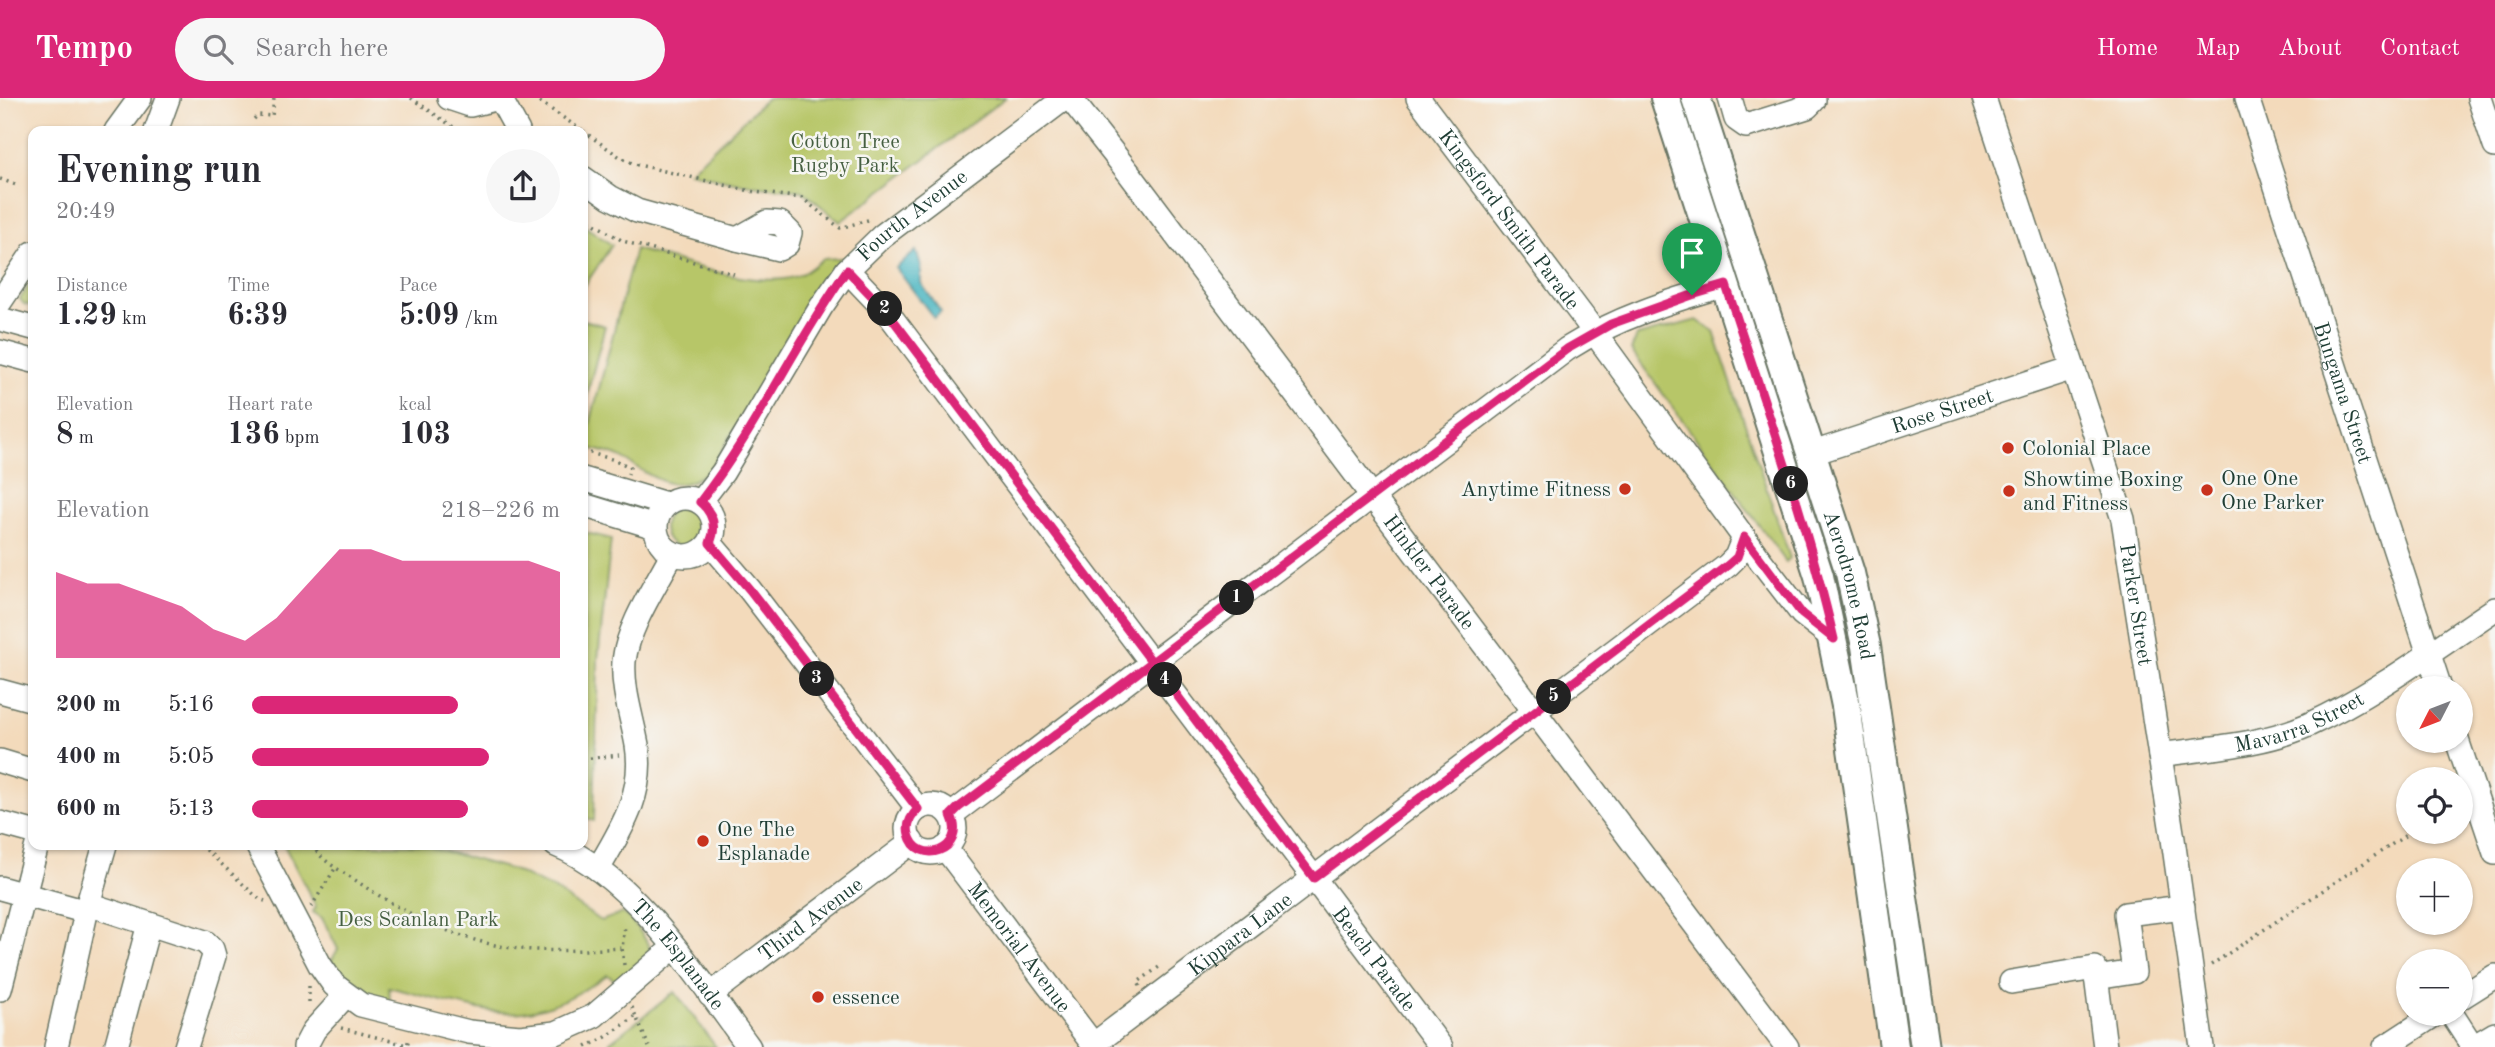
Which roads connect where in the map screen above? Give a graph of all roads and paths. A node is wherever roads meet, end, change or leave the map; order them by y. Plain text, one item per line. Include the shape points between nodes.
1 (142, 98) edge
2 (168, 98) edge
3 (274, 98) edge
4 (449, 98) edge
5 (500, 98) edge
6 (534, 98) edge
7 (1065, 98) edge
8 (1070, 98) edge
9 (1418, 98) edge
10 (1696, 98) edge
11 (1730, 98) edge
12 (1984, 98) edge
13 (2247, 98) edge
14 (2479, 98) edge
15 (1814, 100) dead end
16 (1671, 103) edge
17 (254, 118) dead end
18 (120, 126) edge
19 (134, 126) edge
20 (158, 126) edge
21 (515, 126) edge
22 (576, 126) edge
23 (588, 134) edge
24 (2495, 146) edge
25 (0, 179) edge
26 (588, 182) edge
27 (19, 186) dead end
28 (588, 220) edge
29 (882, 236) junction
30 (737, 239) dead end
31 (28, 260) edge
32 (847, 270) junction
33 (734, 274) dead end
34 (1726, 285) junction
35 (0, 302) edge
36 (0, 319) edge
37 (28, 327) edge
38 (1594, 332) junction
39 (0, 352) edge
40 (28, 359) edge
41 (2073, 368) junction
42 (588, 452) edge
43 (1813, 453) junction
44 (628, 476) dead end
45 (588, 481) edge
46 (1372, 495) junction
47 (700, 502) junction
48 (666, 504) junction
49 (588, 507) edge
50 (656, 527) junction
51 (1744, 537) junction
52 (710, 543) junction
53 (673, 554) junction
54 (2495, 609) edge
55 (1834, 639) junction
56 (2428, 653) junction
57 (1152, 662) junction
58 (2436, 676) edge
59 (0, 691) edge
60 (28, 699) edge
61 (1535, 711) junction
62 (2461, 753) edge
63 (623, 755) dead end
64 (2160, 755) junction
65 (588, 758) edge
66 (0, 761) edge
67 (28, 769) edge
68 (918, 809) junction
69 (951, 815) junction
70 (0, 823) edge
71 (28, 831) edge
72 (912, 842) junction
73 (2396, 842) edge
74 (945, 848) junction
75 (36, 850) edge
76 (104, 850) edge
77 (206, 850) edge
78 (260, 850) edge
79 (315, 850) edge
80 (565, 850) edge
81 (2495, 853) edge
82 (336, 867) junction
83 (598, 869) junction
84 (1314, 878) junction
85 (0, 888) edge
86 (24, 895) junction
87 (268, 901) dead end
88 (2183, 907) junction
89 (88, 908) junction
90 (298, 922) junction
91 (149, 924) junction
92 (625, 926) dead end
93 (673, 947) junction
94 (2209, 966) dead end
95 (2495, 976) edge
96 (2096, 978) junction
97 (2011, 982) dead end
98 (0, 989) edge
99 (2473, 990) edge
100 (346, 995) junction
101 (710, 995) junction
102 (635, 1017) dead end
103 (332, 1026) dead end
104 (2417, 1026) edge
105 (2459, 1026) edge
106 (2495, 1034) edge
107 (419, 1042) dead end
108 (393, 1044) edge
109 (1094, 1046) edge
110 (56, 1047) edge
111 (116, 1047) edge
112 (187, 1047) edge
113 (305, 1047) edge
114 (586, 1047) edge
115 (749, 1047) edge
116 (1441, 1047) edge
117 (1787, 1047) edge
118 (1894, 1047) edge
119 (1924, 1047) edge
120 (2105, 1047) edge
121 (2202, 1047) edge
122 (2385, 1047) edge

1 - 18 street
1 - 19 street
2 - 20 street
3 - 17 path via 272,117
4 - 5 street via 470,106
5 - 21 street
6 - 22 path
7 - 29 street, Fourth Avenue
8 - 46 street, Hinkler Parade
9 - 38 street, Kingsford Smith Parade
10 - 43 main road, Aerodrome Road
11 - 15 street via 1736,119 1746,126 1807,107
12 - 41 street, Parker Street
13 - 56 street, Bungama Street
14 - 24 street
16 - 34 main road, Aerodrome Road
23 - 29 path via 634,164 802,198 840,228 867,219
25 - 27 path
26 - 30 street via 638,211
28 - 33 path via 622,242
29 - 32 street, Fourth Avenue
31 - 35 street
32 - 47 street, Fourth Avenue
32 - 57 street, Beach Parade via 888,313
34 - 38 street
34 - 55 main road, Aerodrome Road via 1805,528
36 - 37 street
38 - 46 street
38 - 51 street, Kingsford Smith Parade
39 - 40 street
41 - 43 street, Rose Street
41 - 64 street, Parker Street via 2127,537
42 - 44 path via 631,467
43 - 119 main road, Aerodrome Road via 1850,573 1866,646
45 - 48 street
46 - 57 street
46 - 61 street, Hinkler Parade
47 - 48 street via 683,498
47 - 52 street via 714,525
48 - 50 street
49 - 50 street
50 - 53 street via 660,543
51 - 55 street, Kingsford Smith Parade via 1802,614
51 - 61 street, Kippara Lane via 1737,557 1728,565
52 - 53 street via 697,554
52 - 68 street
53 - 83 street via 629,638 624,688 637,748 638,784 631,811
54 - 56 street, Mavarra Street
55 - 118 main road, Aerodrome Road
56 - 58 street, Bungama Street
56 - 64 street, Mavarra Street via 2306,726 2258,740
57 - 69 street
57 - 84 street, Beach Parade
59 - 60 street
61 - 84 street, Kippara Lane
61 - 117 street, Hinkler Parade
62 - 81 street
63 - 65 path
64 - 88 street, Parker Street
66 - 67 street
68 - 69 street via 932,805
68 - 72 street via 908,828
69 - 74 street via 955,829
70 - 71 street
72 - 74 street via 923,851
72 - 101 street, Third Avenue
73 - 94 path
74 - 109 street, Memorial Avenue
75 - 86 street
76 - 89 street
77 - 87 path via 259,899
78 - 90 street
79 - 82 path
80 - 83 street, The Esplanade
82 - 90 path
82 - 92 path via 406,913 462,935 518,949 622,948
83 - 93 street, The Esplanade via 645,910
84 - 109 street, Kippara Lane
84 - 116 street, Beach Parade
85 - 86 street
86 - 89 street
86 - 98 street
88 - 96 street via 2126,915 2134,972
88 - 121 street, Parker Street
89 - 91 street
89 - 110 street
90 - 100 street via 320,965
91 - 111 street
91 - 112 street via 205,942 214,952
93 - 100 street via 594,1016 555,1033 520,1037 469,1032 361,1005
93 - 101 street, The Esplanade
95 - 99 street
96 - 97 street via 2095,968
96 - 120 street
100 - 113 street
101 - 115 street, The Esplanade
102 - 114 path
103 - 108 path
104 - 122 street
105 - 106 street via 2473,1047
107 - 108 path via 409,1039 407,1045

